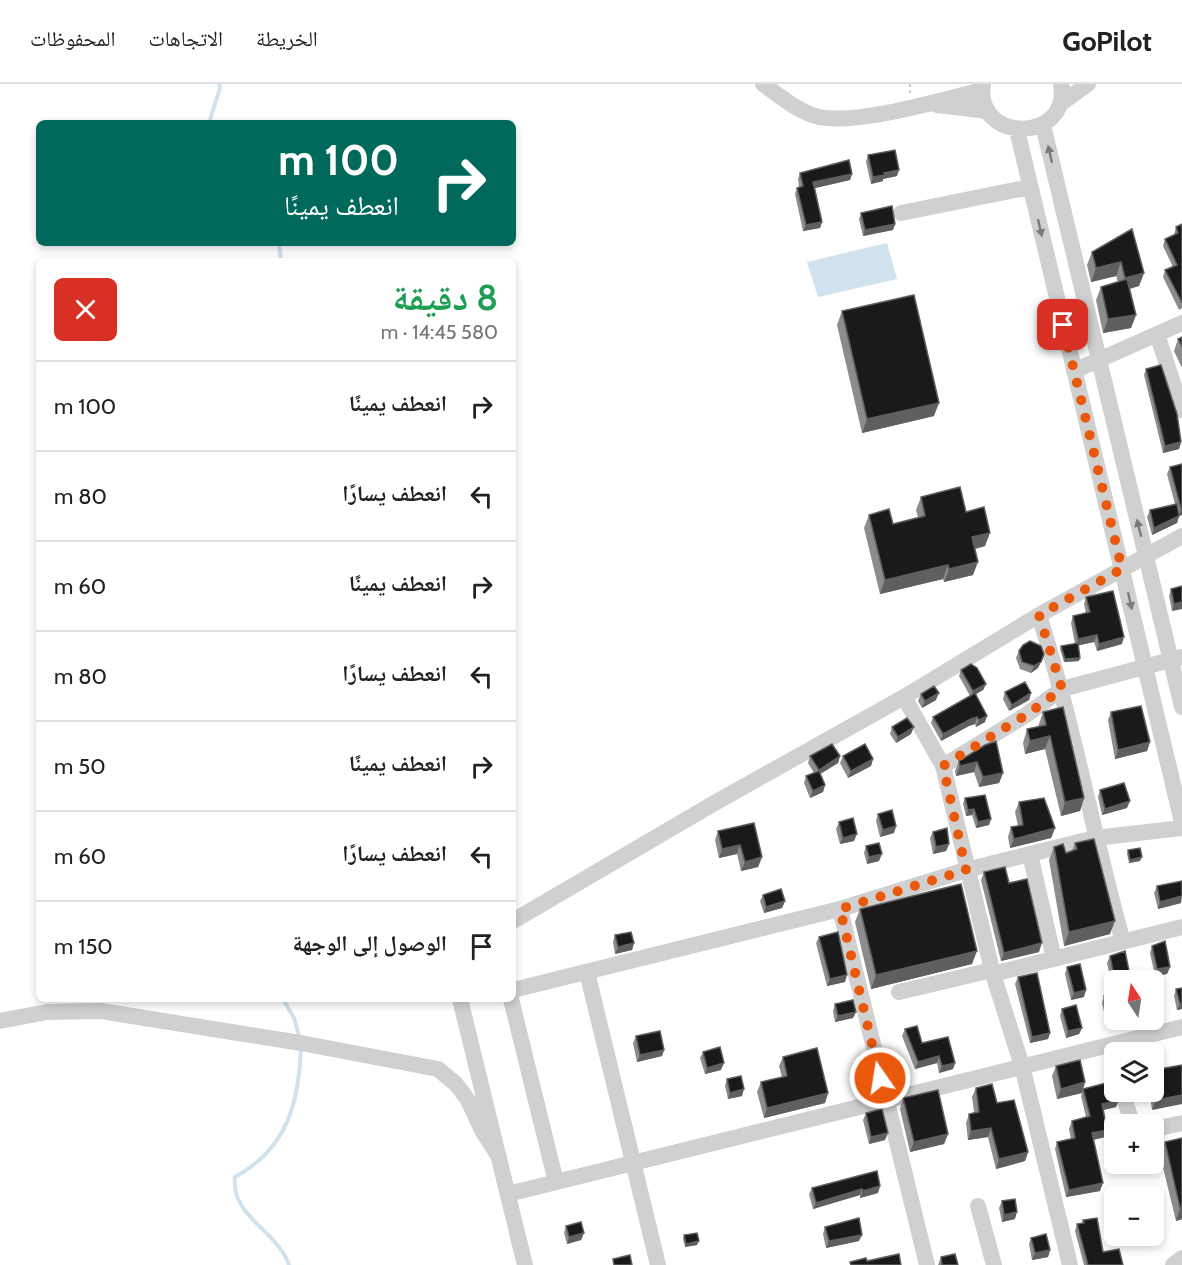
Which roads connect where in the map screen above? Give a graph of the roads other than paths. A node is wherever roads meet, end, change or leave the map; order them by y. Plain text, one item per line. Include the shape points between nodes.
1 (763, 84) edge
2 (1061, 84) edge
3 (1088, 84) edge
4 (983, 87) edge
5 (927, 104) junction
6 (1060, 104) junction
7 (988, 111) junction
8 (1043, 124) junction
9 (1017, 130) junction
10 (1030, 187) junction
11 (901, 213) dead end
12 (1182, 323) edge
13 (1157, 334) junction
14 (1098, 362) junction
15 (1074, 372) junction
16 (1182, 410) edge
17 (1182, 536) edge
18 (1146, 557) junction
19 (1122, 569) junction
20 (1039, 615) junction
21 (1176, 659) edge
22 (1145, 666) junction
23 (1062, 689) junction
24 (904, 697) junction
25 (1182, 707) edge
26 (943, 766) junction
27 (1182, 822) edge
28 (1182, 828) edge
29 (1095, 838) junction
30 (1030, 854) junction
31 (966, 870) junction
32 (840, 909) junction
33 (516, 919) edge
34 (1182, 927) edge
35 (1123, 942) junction
36 (1054, 959) junction
37 (586, 972) junction
38 (992, 972) junction
39 (516, 989) edge
40 (899, 992) dead end
41 (466, 1002) edge
42 (512, 1002) edge
43 (0, 1021) edge
44 (1182, 1027) edge
45 (1122, 1042) edge
46 (1104, 1046) edge
47 (1022, 1066) junction
48 (885, 1099) junction
49 (1182, 1123) edge
50 (1164, 1127) edge
51 (499, 1157) junction
52 (633, 1162) junction
53 (556, 1182) junction
54 (508, 1194) junction
55 (978, 1206) dead end
56 (1182, 1258) edge
57 (1067, 1264) edge
58 (525, 1265) edge
59 (658, 1265) edge
60 (927, 1265) edge
61 (994, 1265) edge
62 (1173, 1265) edge

1 - 5 street via 818,117 867,115
2 - 6 street
3 - 6 street
4 - 5 street
4 - 7 street
5 - 7 street
6 - 8 street
7 - 9 street via 1005,127
8 - 9 street
14 -> 8 street
9 - 10 street
10 - 11 street
10 -> 15 street
12 - 13 street
13 - 14 street
13 - 16 street
14 - 15 street
18 -> 14 street
15 - 19 street
17 - 18 street
18 - 19 street
18 - 21 street
19 - 20 street
19 -> 22 street
20 - 23 street
20 - 24 street
21 - 22 street
21 - 25 street
22 - 23 street
22 - 27 street
23 - 26 street
23 - 29 street
24 - 26 street
24 - 33 street
26 - 31 street
28 - 29 street
29 - 30 street
29 - 35 street
30 - 31 street
30 - 36 street
31 - 32 street
31 - 38 street
32 - 37 street
32 - 48 street
34 - 35 street
35 - 36 street
36 - 38 street
37 - 39 street
37 - 52 street
38 - 40 street
38 - 47 street
41 - 51 street
42 - 53 street
43 - 51 street via 47,1012 101,1011 438,1069 468,1100
44 - 45 street
46 - 47 street
47 - 48 street
47 - 57 street
48 - 52 street
48 - 60 street
49 - 50 street
51 - 54 street
52 - 53 street
52 - 59 street
53 - 54 street
54 - 58 street
55 - 61 street
56 - 62 street

